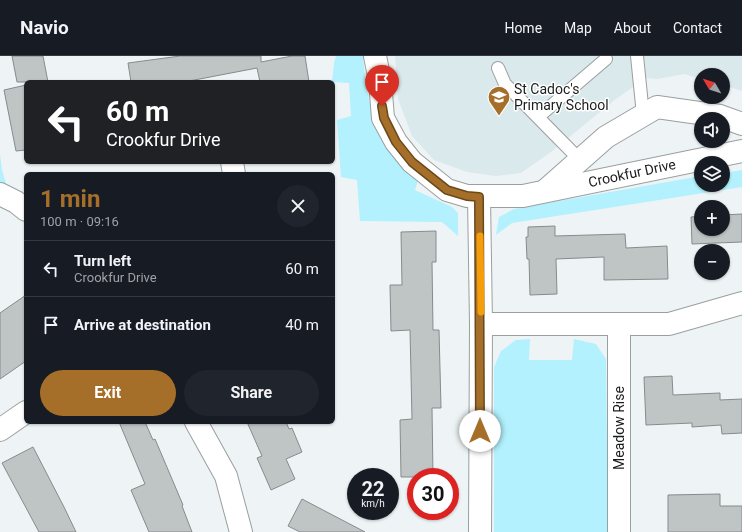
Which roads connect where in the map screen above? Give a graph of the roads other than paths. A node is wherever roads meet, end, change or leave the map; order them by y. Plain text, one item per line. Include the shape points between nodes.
1 (375, 56) edge
2 (637, 56) edge
3 (606, 59) dead end
4 (498, 68) dead end
5 (643, 115) junction
6 (538, 118) junction
7 (742, 124) edge
8 (742, 151) edge
9 (580, 160) junction
10 (545, 191) junction
11 (0, 194) edge
12 (479, 197) junction
13 (24, 208) edge
14 (742, 303) edge
15 (481, 324) junction
16 (619, 324) junction
17 (24, 413) edge
18 (197, 424) edge
19 (0, 430) edge
20 (241, 532) edge
21 (480, 532) edge
22 (619, 532) edge

1 - 12 street, Crookfur Drive via 384,118 396,142 412,162 447,190
2 - 5 lane
3 - 6 lane
4 - 6 lane via 505,84
5 - 7 street, Crookfur Drive via 657,107 720,116
5 - 9 street, Crookfur Drive via 606,137
6 - 9 lane
8 - 10 street, Crookfur Drive
9 - 10 street, Crookfur Drive
10 - 12 street, Crookfur Drive via 523,196
11 - 13 street
12 - 15 street
14 - 16 street via 669,324
15 - 16 street
15 - 21 street
16 - 22 street, Meadow Rise
17 - 19 street
18 - 20 street via 226,476

